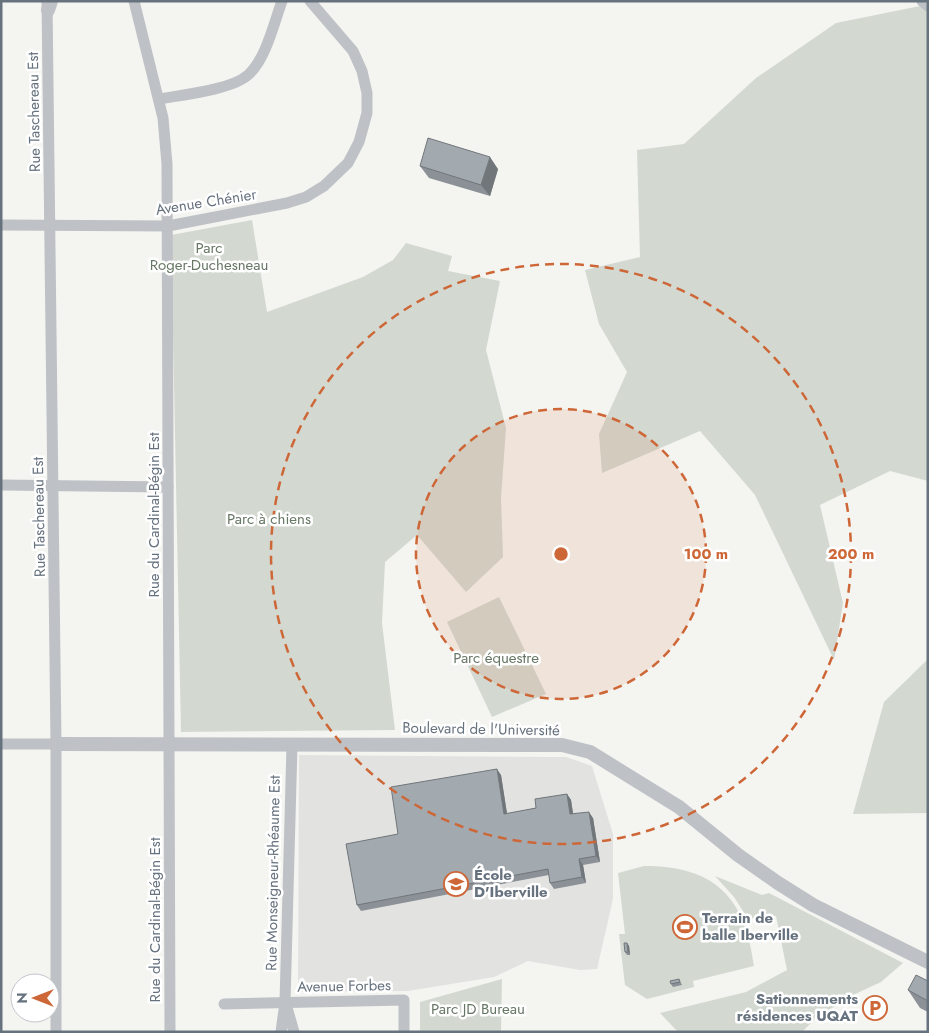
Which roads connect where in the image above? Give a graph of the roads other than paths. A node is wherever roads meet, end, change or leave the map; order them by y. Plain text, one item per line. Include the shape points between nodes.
1 (134, 1) edge
2 (282, 1) edge
3 (310, 1) edge
4 (49, 4) edge
5 (159, 100) junction
6 (1, 225) edge
7 (50, 225) junction
8 (168, 226) junction
9 (1, 485) edge
10 (53, 486) junction
11 (168, 487) junction
12 (1, 744) edge
13 (56, 744) junction
14 (169, 744) junction
15 (292, 745) junction
16 (928, 962) edge
17 (285, 1002) junction
18 (224, 1004) dead end
19 (56, 1032) edge
20 (170, 1032) edge
21 (281, 1032) edge
22 (294, 1032) edge
23 (404, 1032) edge

1 - 5 street, Rue du Cardinal-Bégin Est
2 - 5 street via 262,54 248,75 230,84
3 - 8 street, Avenue Chénier via 348,44 362,71 367,113 359,142 348,162 336,176 306,197
4 - 7 street, Rue Taschereau Est
5 - 8 street, Rue du Cardinal-Bégin Est via 166,136
6 - 7 street, Avenue Chénier
7 - 8 street, Avenue Chénier
7 - 10 street, Rue Taschereau Est
8 - 11 street, Rue du Cardinal-Bégin Est
9 - 10 street
10 - 11 street
10 - 13 street, Rue Taschereau Est
11 - 14 street, Rue du Cardinal-Bégin Est
12 - 13 street, Boulevard de l'Université
13 - 14 street, Boulevard de l'Université
13 - 19 street, Rue Taschereau Est
14 - 15 street, Boulevard de l'Université
14 - 20 street, Rue du Cardinal-Bégin Est
15 - 16 street, Boulevard de l'Université via 562,745 590,752 680,807 738,855 813,905
15 - 17 street, Rue Monseigneur-Rhéaume Est
17 - 18 street, Avenue Forbes
17 - 21 street, Rue Monseigneur-Rhéaume Est
17 - 22 street, Rue Monseigneur-Rhéaume Est
17 - 23 street, Avenue Forbes via 404,1000

